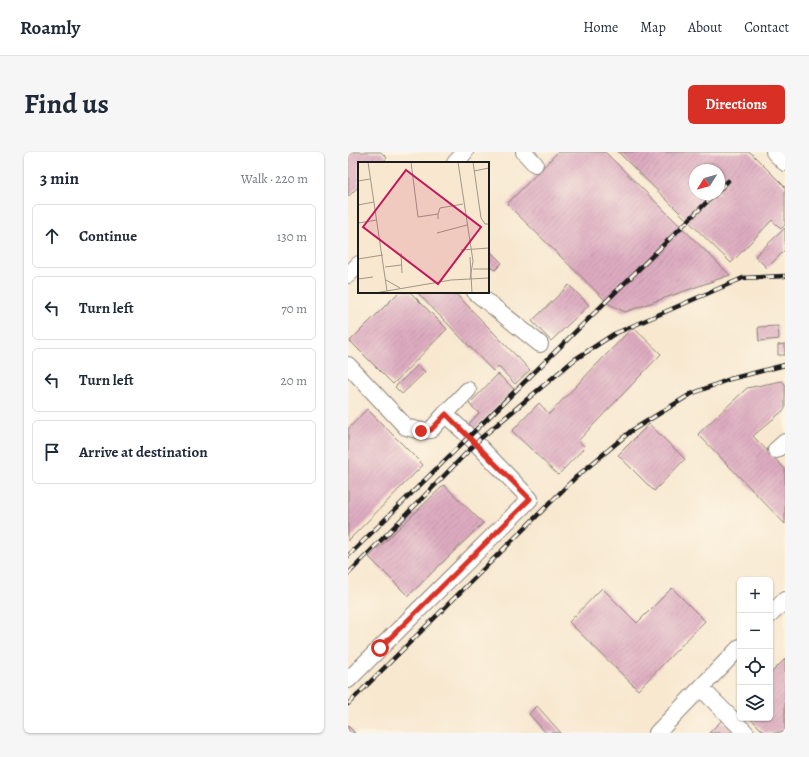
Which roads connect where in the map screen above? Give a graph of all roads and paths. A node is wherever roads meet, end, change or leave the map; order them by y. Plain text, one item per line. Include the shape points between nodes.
1 (466, 152) edge
2 (524, 152) edge
3 (774, 152) edge
4 (456, 162) edge
5 (785, 163) edge
6 (535, 164) dead end
7 (358, 265) edge
8 (348, 275) edge
9 (476, 293) edge
10 (540, 344) dead end
11 (348, 365) edge
12 (468, 390) dead end
13 (446, 414) junction
14 (785, 600) edge
15 (772, 613) edge
16 (738, 649) edge
17 (348, 680) edge
18 (700, 688) junction
19 (657, 733) edge
20 (746, 733) edge

1 - 4 street
2 - 6 street
3 - 5 street
7 - 8 street
9 - 10 street
11 - 13 street via 406,427 421,431 431,430
12 - 13 street
13 - 17 street via 530,499
14 - 15 street
16 - 18 street
18 - 19 street
18 - 20 street

